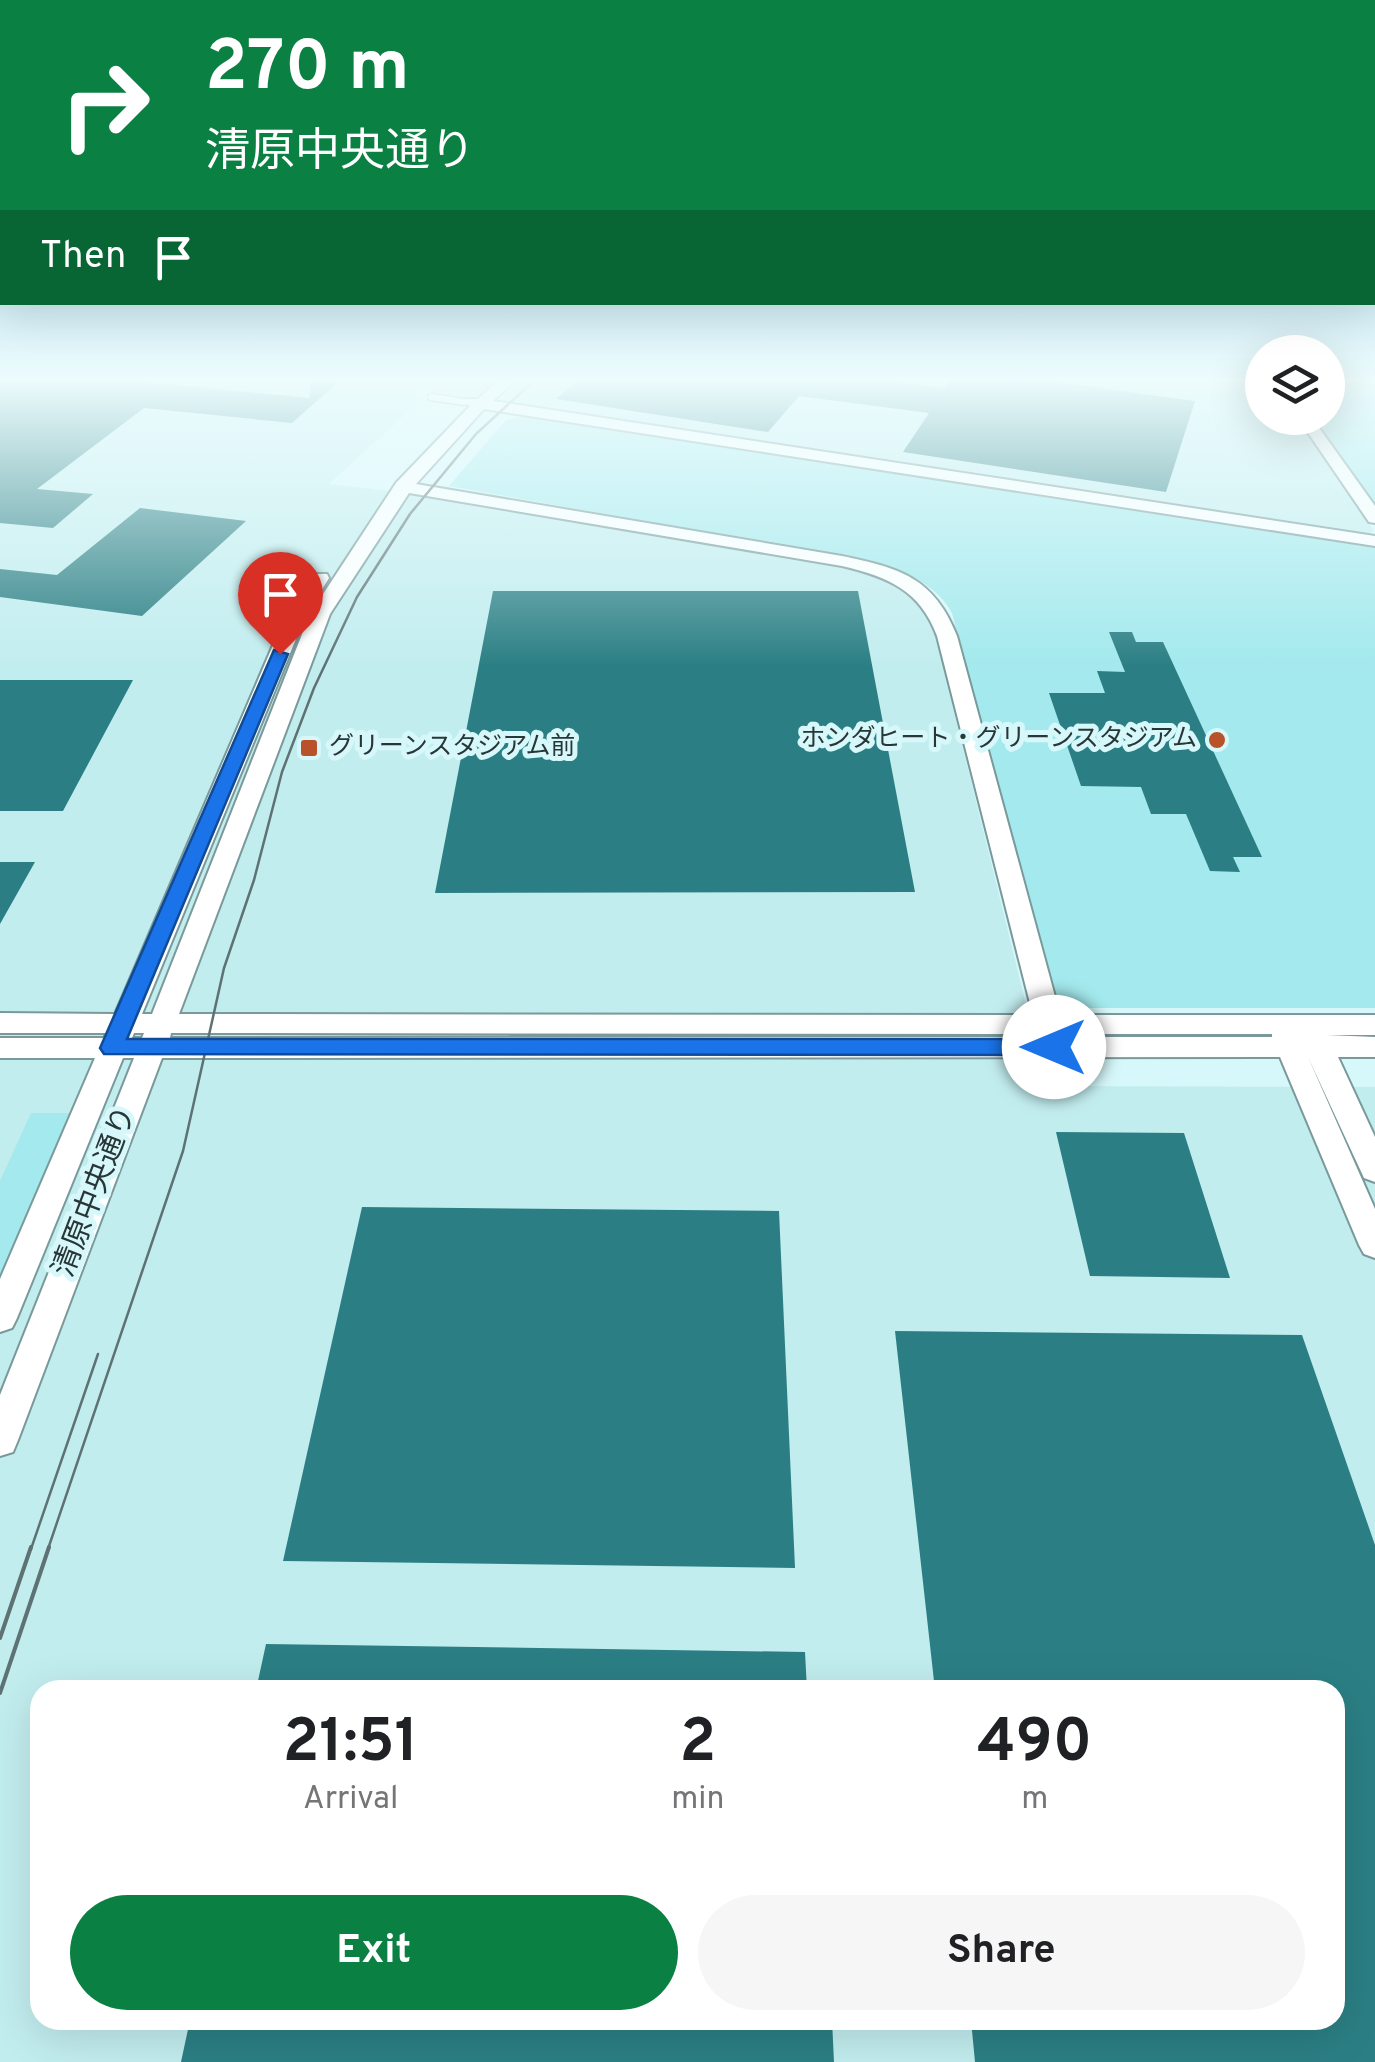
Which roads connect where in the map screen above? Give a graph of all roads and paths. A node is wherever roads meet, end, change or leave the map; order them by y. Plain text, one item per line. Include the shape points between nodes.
1 (401, 473) edge
2 (414, 473) edge
3 (928, 473) edge
4 (1344, 473) edge
5 (402, 488) junction
6 (1375, 518) edge
7 (1375, 542) edge
8 (0, 1023) edge
9 (1375, 1025) edge
10 (117, 1036) junction
11 (156, 1036) junction
12 (1051, 1036) junction
13 (1300, 1036) junction
14 (1375, 1047) edge
15 (0, 1048) edge
16 (1375, 1170) edge
17 (1375, 1244) edge
18 (0, 1318) edge
19 (0, 1440) edge

1 - 10 street, 清原中央通り via 348,532 295,617
2 - 5 street, 清原中央通り
3 - 7 street
4 - 6 street
5 - 11 street, 清原中央通り via 320,614
5 - 12 street via 862,565 926,593 940,610
8 - 10 street
9 - 13 street
10 - 11 street
10 - 15 street
10 - 18 street, 清原中央通り
11 - 12 street
11 - 19 street, 清原中央通り
12 - 13 street
13 - 14 street
13 - 16 street
13 - 17 street

